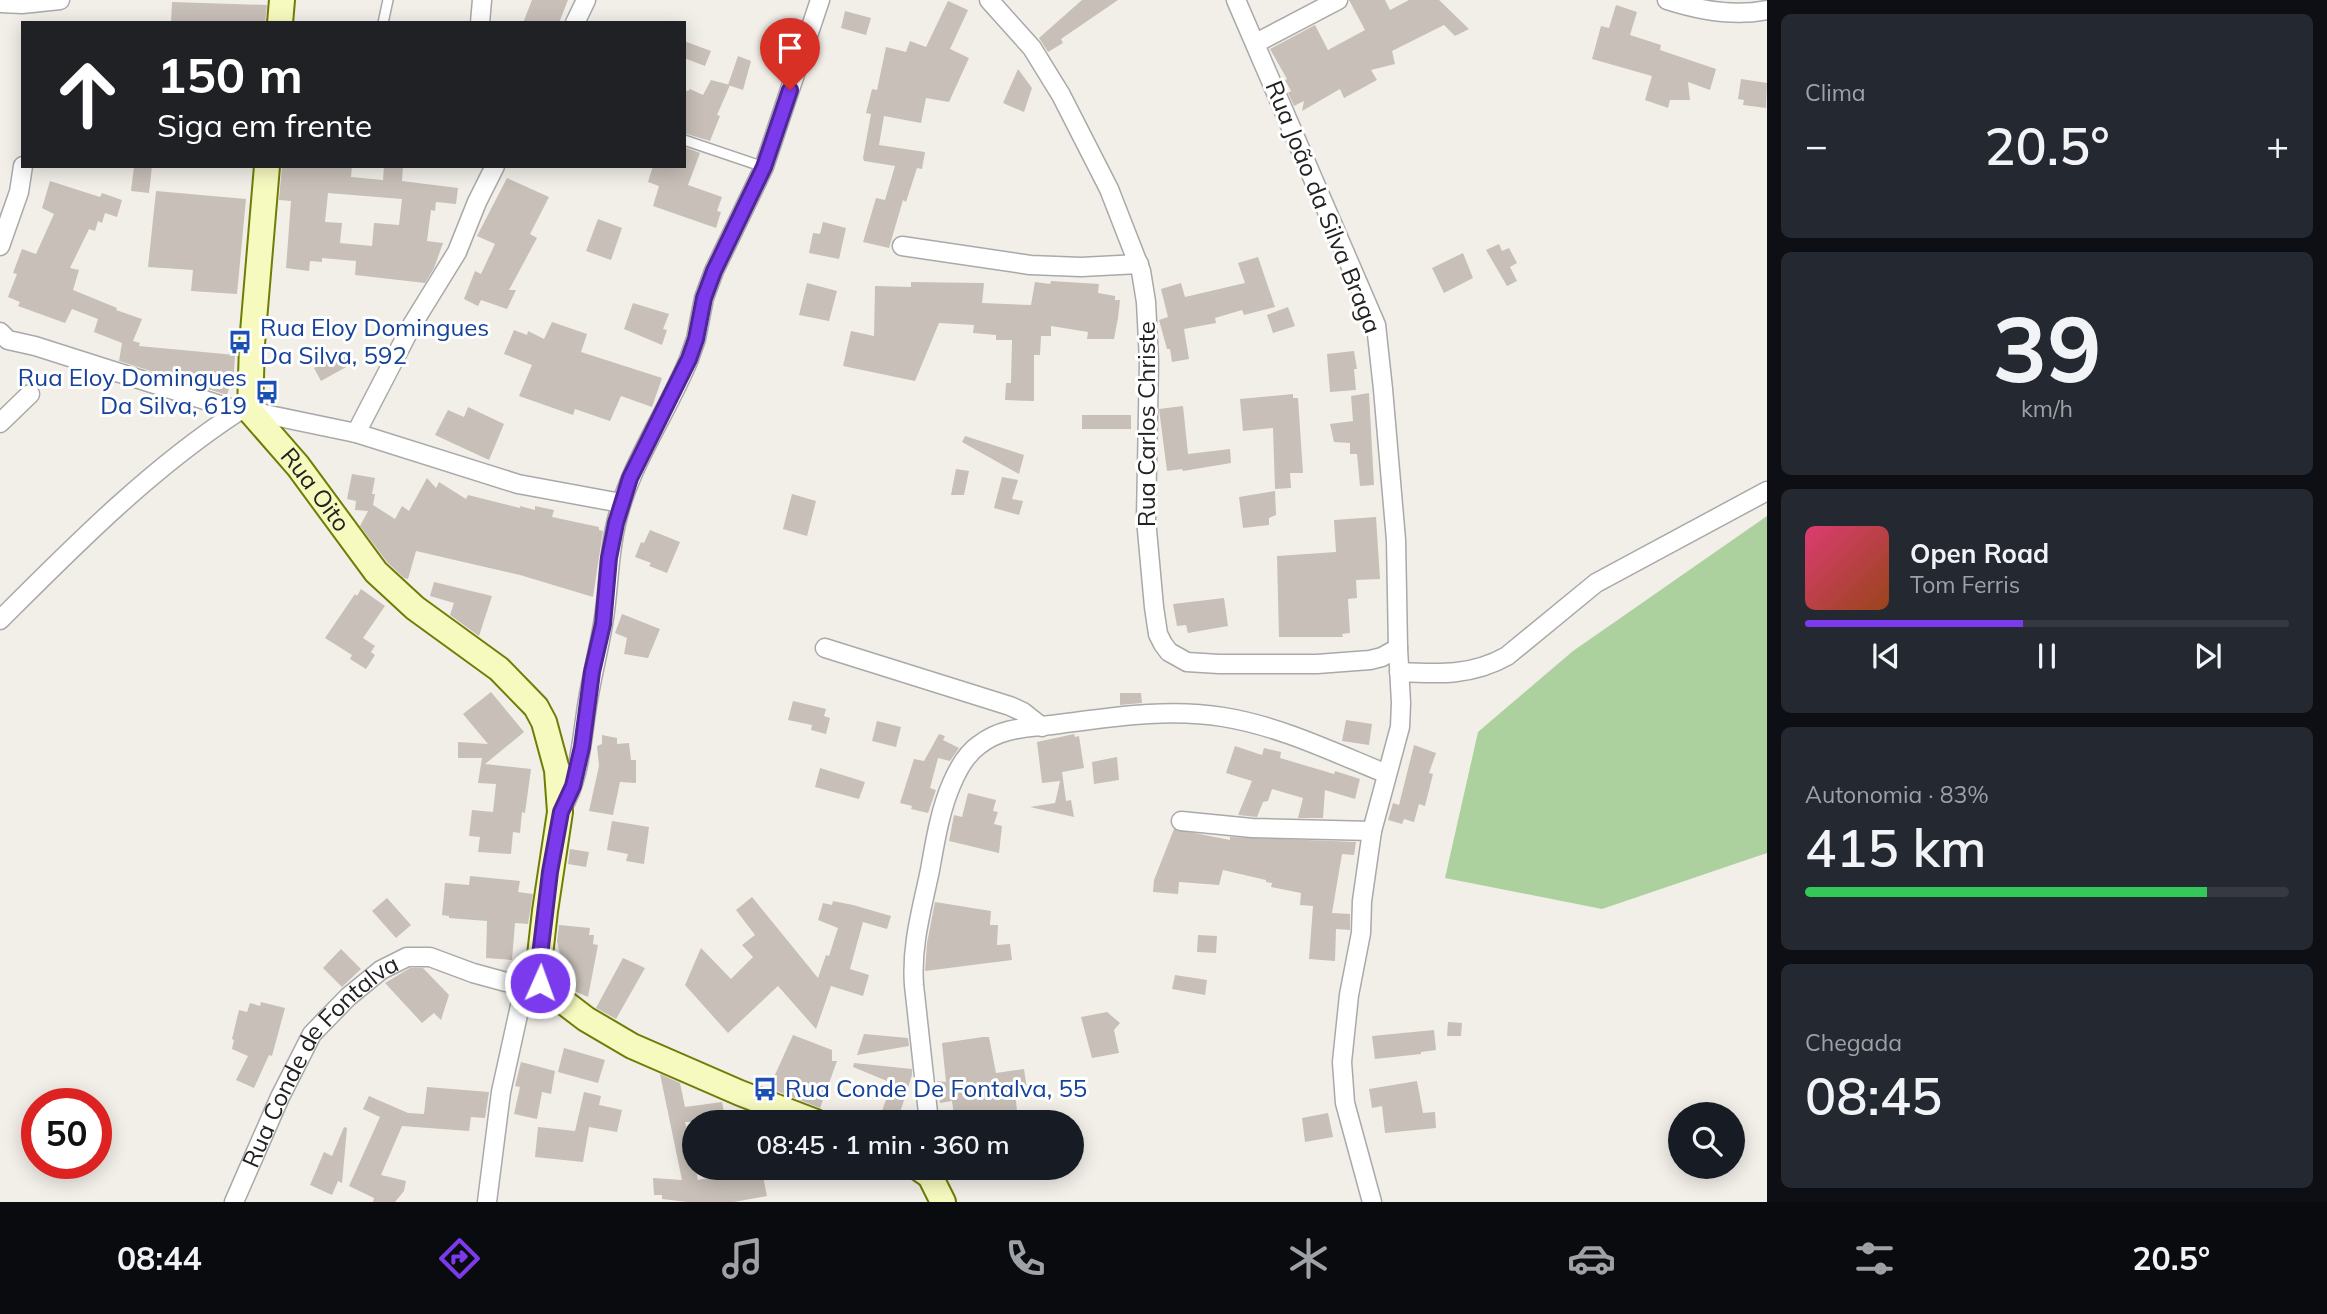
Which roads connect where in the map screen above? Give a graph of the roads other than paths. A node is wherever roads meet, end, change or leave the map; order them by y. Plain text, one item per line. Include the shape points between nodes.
1 (60, 0) edge
2 (282, 0) edge
3 (388, 0) edge
4 (482, 0) edge
5 (586, 0) edge
6 (820, 0) edge
7 (989, 0) edge
8 (1236, 0) edge
9 (1338, 0) edge
10 (1667, 0) edge
11 (0, 2) edge
12 (22, 2) edge
13 (1767, 9) edge
14 (24, 21) edge
15 (280, 21) edge
16 (383, 21) edge
17 (480, 21) edge
18 (576, 21) edge
19 (1256, 43) junction
20 (686, 141) edge
21 (764, 167) junction
22 (23, 168) edge
23 (267, 168) edge
24 (489, 169) edge
25 (0, 246) edge
26 (902, 246) dead end
27 (1139, 264) junction
28 (0, 332) edge
29 (30, 394) dead end
30 (245, 411) junction
31 (0, 423) edge
32 (356, 433) junction
33 (1767, 491) edge
34 (621, 503) junction
35 (0, 620) edge
36 (825, 648) dead end
37 (1398, 648) junction
38 (1399, 672) junction
39 (1042, 727) junction
40 (1387, 775) junction
41 (561, 812) junction
42 (1181, 821) dead end
43 (1372, 831) junction
44 (532, 983) junction
45 (785, 1110) edge
46 (928, 1110) edge
47 (931, 1180) edge
48 (234, 1202) edge
49 (487, 1202) edge
50 (943, 1202) edge
51 (1372, 1202) edge

1 - 12 street
2 - 15 main road
3 - 16 lane
4 - 17 street
5 - 18 street
6 - 21 street
7 - 27 street, Rua Carlos Christe via 1032,48 1061,95 1109,188
8 - 19 street, Rua João da Silva Braga
9 - 19 street
10 - 13 street via 1719,11
11 - 12 street
12 - 14 street
19 - 37 street, Rua João da Silva Braga via 1376,325 1396,540
20 - 21 lane
21 - 34 street via 714,271 683,374
22 - 25 street
23 - 30 main road
24 - 32 street via 457,251
26 - 27 street via 1030,265
27 - 37 street, Rua Carlos Christe via 1149,360 1146,519 1154,607 1163,645 1187,662 1252,664 1370,660
28 - 30 street via 8,340
29 - 31 street
30 - 32 street
30 - 35 street via 201,435 150,477
30 - 41 main road, Rua Oito via 298,466 376,572 415,608 499,669 536,707 552,747
32 - 34 street via 518,484
33 - 38 street via 1596,583 1491,665 1450,674
34 - 41 street via 582,747
36 - 39 street via 1010,706
37 - 38 street, Rua João da Silva Braga
38 - 40 street, Rua João da Silva Braga via 1400,727
39 - 40 street via 1155,714 1221,716 1285,734
39 - 46 street via 1012,729 979,744 958,769 945,807 912,962
40 - 43 street, Rua João da Silva Braga
41 - 44 main road, Rua Oito via 539,964
42 - 43 street
43 - 51 street, Rua João da Silva Braga via 1342,1062 1348,1114
44 - 45 main road via 632,1046
44 - 48 street, Rua Conde de Fontalva via 473,974 430,957 407,957 381,970 312,1034
44 - 49 street via 501,1092
47 - 50 main road

